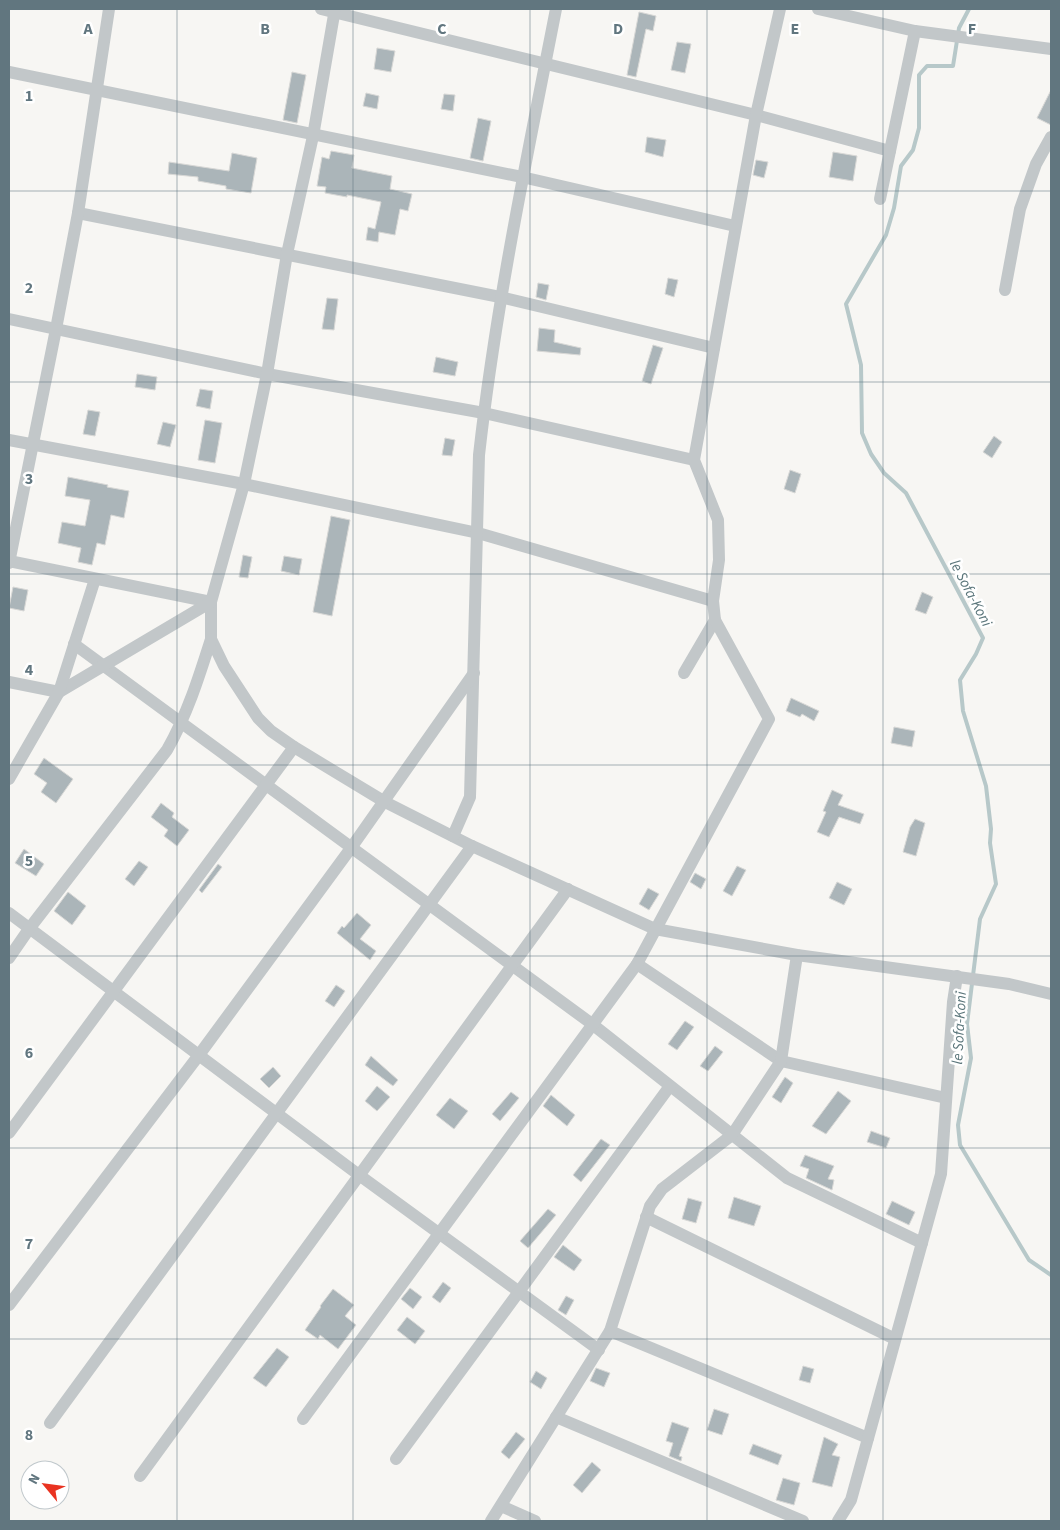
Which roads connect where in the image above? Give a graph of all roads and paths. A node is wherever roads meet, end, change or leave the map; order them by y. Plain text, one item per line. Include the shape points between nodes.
1 (109, 9) edge
2 (321, 9) edge
3 (556, 9) edge
4 (780, 9) edge
5 (818, 9) edge
6 (334, 10) edge
7 (915, 31) junction
8 (1051, 49) edge
9 (545, 62) junction
10 (9, 72) edge
11 (96, 90) junction
12 (756, 115) junction
13 (312, 136) junction
14 (1051, 137) edge
15 (890, 151) junction
16 (522, 177) junction
17 (880, 199) dead end
18 (78, 213) junction
19 (735, 226) junction
20 (287, 254) junction
21 (1005, 290) dead end
22 (500, 297) junction
23 (9, 319) edge
24 (56, 330) junction
25 (714, 348) junction
26 (267, 374) junction
27 (484, 413) junction
28 (9, 440) edge
29 (33, 445) junction
30 (694, 460) junction
31 (244, 484) junction
32 (478, 533) junction
33 (9, 561) edge
34 (95, 579) junction
35 (713, 601) junction
36 (211, 602) junction
37 (715, 620) junction
38 (211, 639) junction
39 (74, 644) junction
40 (104, 666) junction
41 (474, 672) junction
42 (684, 673) dead end
43 (9, 682) edge
44 (59, 692) junction
45 (181, 723) junction
46 (294, 747) junction
47 (9, 779) edge
48 (266, 785) junction
49 (385, 802) junction
50 (452, 836) junction
51 (472, 846) junction
52 (351, 848) junction
53 (568, 889) junction
54 (429, 905) junction
55 (9, 913) edge
56 (29, 929) junction
57 (655, 929) junction
58 (798, 954) junction
59 (9, 958) edge
60 (637, 964) junction
61 (512, 966) junction
62 (961, 976) junction
63 (113, 992) junction
64 (1051, 994) edge
65 (592, 1024) junction
66 (199, 1055) junction
67 (781, 1061) junction
68 (670, 1086) junction
69 (946, 1098) junction
70 (276, 1112) junction
71 (9, 1133) edge
72 (732, 1135) junction
73 (359, 1175) junction
74 (646, 1217) junction
75 (438, 1233) junction
76 (922, 1243) junction
77 (519, 1292) junction
78 (9, 1306) edge
79 (610, 1331) junction
80 (895, 1339) junction
81 (598, 1350) junction
82 (556, 1417) junction
83 (303, 1419) dead end
84 (50, 1423) dead end
85 (868, 1438) junction
86 (396, 1459) dead end
87 (140, 1476) dead end
88 (501, 1506) junction
89 (491, 1521) edge
90 (536, 1521) edge
91 (803, 1521) edge
92 (838, 1521) edge

1 - 11 street
2 - 6 street
3 - 9 street
4 - 12 street
5 - 7 street
6 - 9 street
6 - 13 street
7 - 8 street
7 - 15 street
9 - 12 street
9 - 16 street
10 - 11 street
11 - 13 street
11 - 18 street
12 - 15 street
12 - 19 street
13 - 16 street
13 - 20 street
14 - 21 street via 1036,164 1020,209
15 - 17 street
16 - 19 street
16 - 22 street
18 - 20 street
18 - 24 street
19 - 25 street
20 - 22 street
20 - 26 street
22 - 25 street
22 - 27 street
23 - 24 street
24 - 26 street
24 - 29 street
25 - 30 street
26 - 27 street
26 - 31 street
27 - 30 street
27 - 32 street
28 - 29 street
29 - 31 street
29 - 33 street
30 - 35 street via 718,520
31 - 32 street
31 - 36 street
32 - 35 street
32 - 41 street
33 - 34 street
34 - 36 street
34 - 39 street
35 - 37 street
36 - 38 street
36 - 40 street
37 - 42 street
37 - 57 street via 770,719
38 - 45 street
38 - 46 street via 224,666 258,718
39 - 40 street
39 - 44 street
40 - 44 street
40 - 45 street
41 - 49 street
41 - 50 street via 470,797
43 - 44 street
44 - 47 street
45 - 48 street
45 - 56 street via 167,750
46 - 48 street
46 - 49 street
48 - 52 street
48 - 63 street
49 - 50 street
49 - 52 street
50 - 51 street
51 - 53 street
51 - 54 street
52 - 54 street
52 - 66 street
53 - 57 street
53 - 61 street
54 - 61 street
54 - 70 street
55 - 56 street
56 - 59 street
56 - 63 street
57 - 58 street
57 - 60 street
58 - 62 street
58 - 67 street
60 - 65 street
60 - 67 street
61 - 65 street
61 - 73 street
62 - 64 street
62 - 69 street via 953,1002
63 - 66 street
63 - 71 street
65 - 68 street
65 - 75 street
66 - 70 street
66 - 78 street
67 - 69 street
67 - 72 street
68 - 72 street
68 - 77 street
69 - 76 street via 941,1174
70 - 73 street
70 - 84 street
72 - 74 street via 662,1189
72 - 76 street via 787,1178
73 - 75 street
73 - 87 street
74 - 79 street
74 - 80 street
75 - 77 street
75 - 83 street
76 - 80 street
77 - 81 street
77 - 86 street
79 - 81 street
79 - 85 street
80 - 85 street
81 - 82 street
82 - 88 street
82 - 91 street
85 - 92 street via 851,1500
88 - 89 street
88 - 90 street

